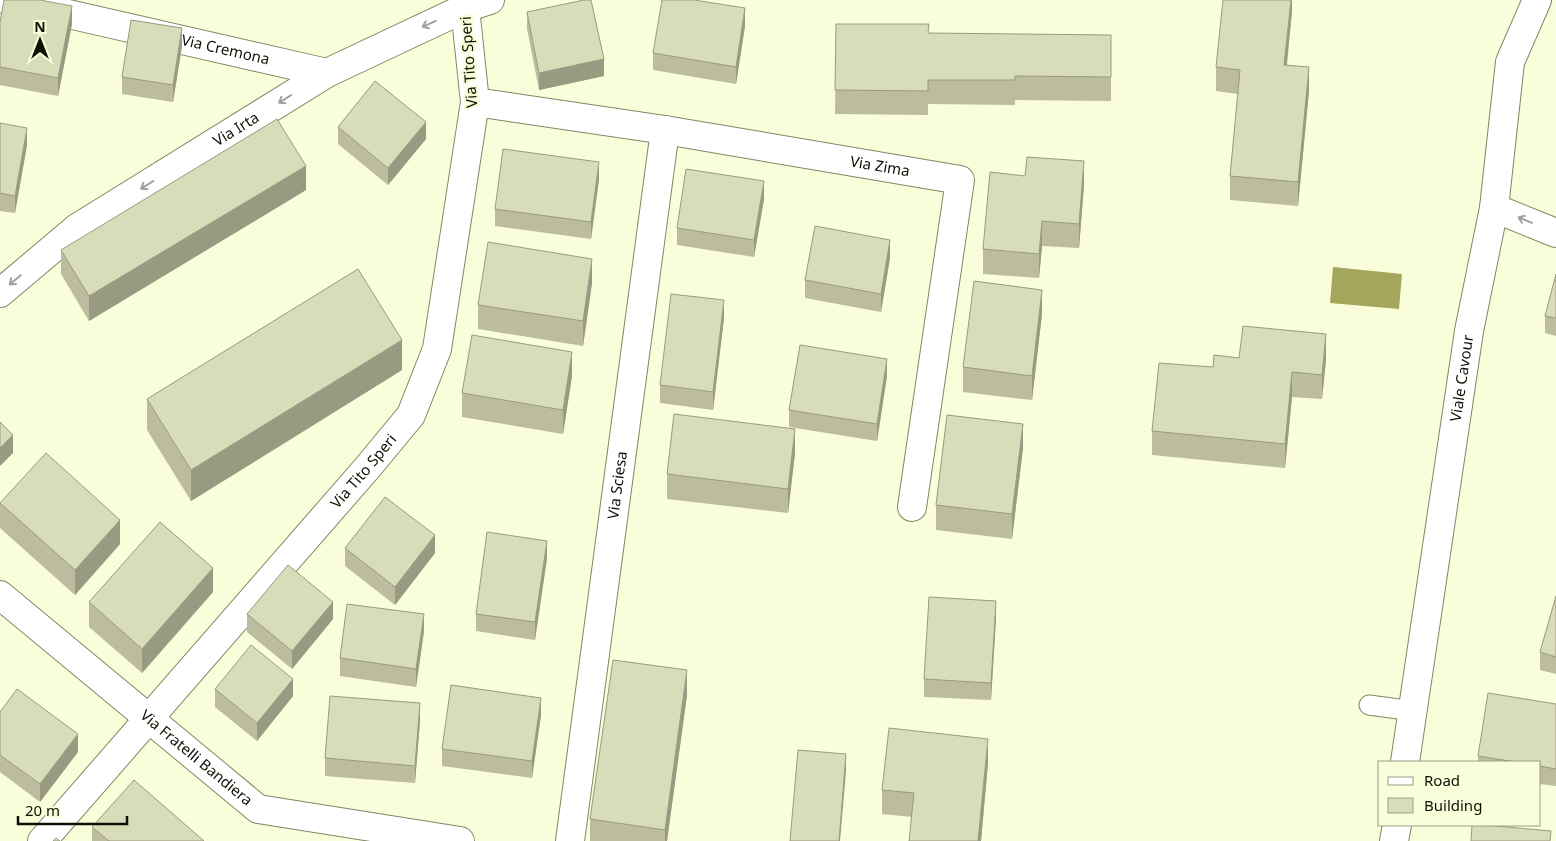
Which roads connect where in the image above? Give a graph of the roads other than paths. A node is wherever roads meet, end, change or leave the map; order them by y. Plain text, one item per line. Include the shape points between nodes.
1 (7, 0) edge
2 (1537, 0) edge
3 (475, 3) edge
4 (327, 72) junction
5 (474, 102) junction
6 (665, 130) junction
7 (1494, 208) junction
8 (1556, 233) edge
9 (0, 293) edge
10 (912, 507) dead end
11 (0, 595) edge
12 (1369, 705) dead end
13 (1412, 711) junction
14 (149, 718) junction
15 (1405, 761) edge
16 (1396, 826) edge
17 (42, 841) edge
18 (460, 841) edge
19 (570, 841) edge
20 (1394, 841) edge

1 - 4 street, Via Cremona
2 - 7 street, Viale Cavour via 1510,62
3 -> 4 street, Via Irta
3 - 5 street, Via Tito Speri
4 -> 9 street, Via Irta via 77,228
5 - 6 street, Via Zima
5 - 14 street, Via Tito Speri via 437,350 411,415
6 - 10 street, Via Zima via 960,180
6 - 19 street, Via Sciesa
8 -> 7 street
7 - 13 street, Viale Cavour via 1469,331
11 - 14 street, Via Fratelli Bandiera
12 - 13 lane
13 - 15 street, Viale Cavour
14 - 17 street, Via Tito Speri
14 - 18 street, Via Fratelli Bandiera via 258,809
16 - 20 street

